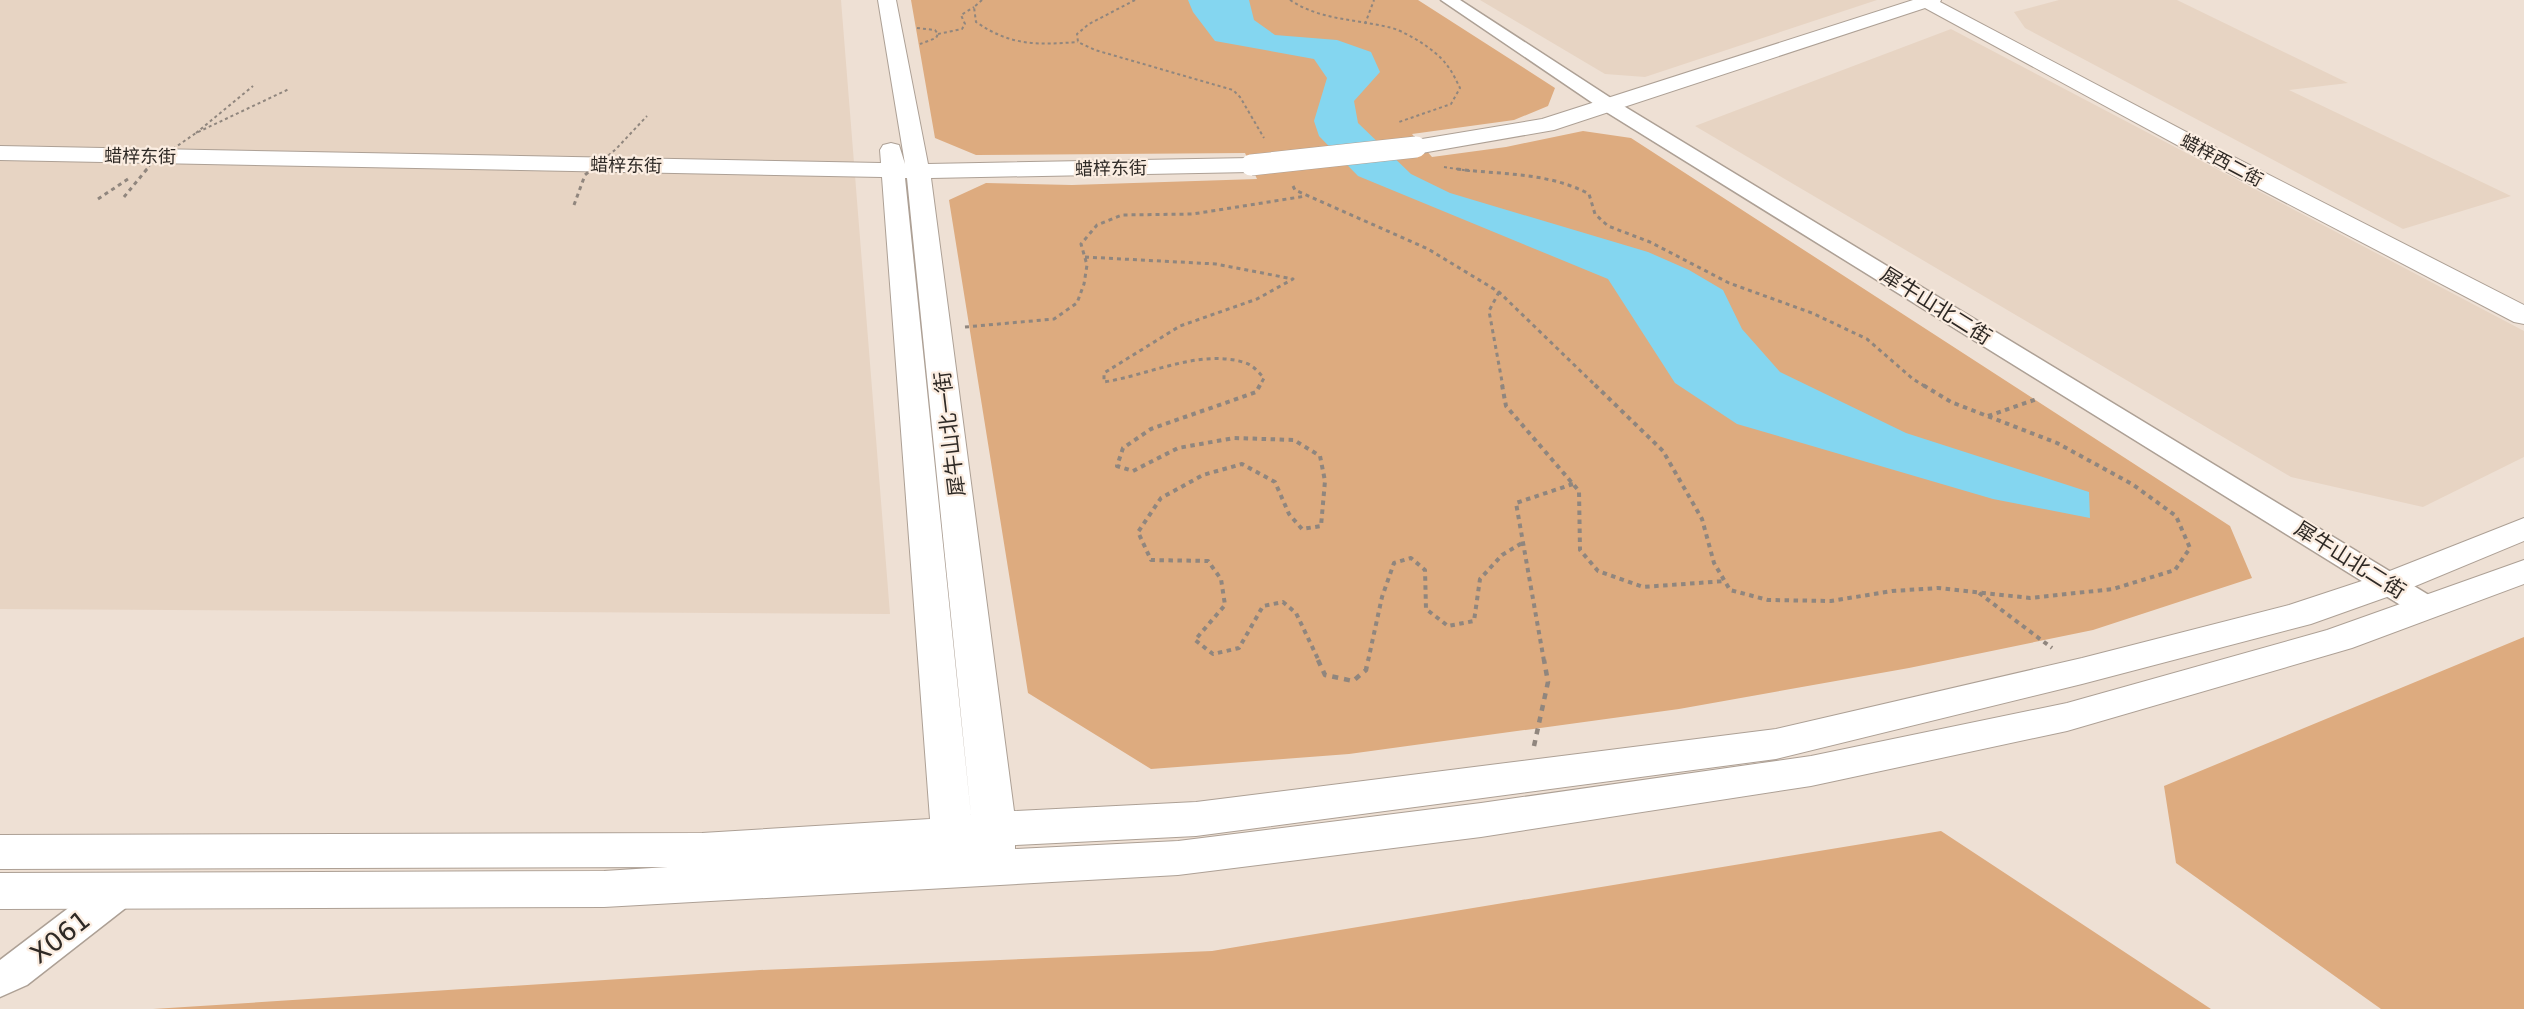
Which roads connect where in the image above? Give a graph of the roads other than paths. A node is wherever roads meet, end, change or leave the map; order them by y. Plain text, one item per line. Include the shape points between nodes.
1 (870, 0) edge
2 (887, 0) edge
3 (1449, 0) edge
4 (1927, 1) edge
5 (1610, 106) junction
6 (0, 153) edge
7 (906, 171) junction
8 (2524, 316) edge
9 (2524, 529) edge
10 (2524, 571) edge
11 (2389, 584) junction
12 (2426, 607) junction
13 (995, 829) junction
14 (0, 852) edge
15 (950, 853) junction
16 (990, 870) junction
17 (0, 891) edge
18 (118, 892) junction
19 (0, 979) edge

1 - 7 street, 犀牛山北一街
2 - 7 street, 犀牛山北一街
3 - 5 street, 犀牛山北二街
4 - 5 street, 蜡梓东街
4 - 8 street, 蜡梓西二街 via 2220,159
5 - 7 street, 蜡梓东街, bridge via 1546,125 1416,147 1251,165
5 - 11 street, 犀牛山北二街
6 - 7 street, 蜡梓东街
7 - 13 street, 犀牛山北一街 via 938,329
7 - 15 street, 犀牛山北一街
9 - 11 street
10 - 12 street
11 - 12 street, 犀牛山北二街
11 - 13 street via 2298,615 1776,744 1196,819
12 - 16 street via 2338,639 2067,717 1810,771 1481,820 1178,858
13 - 15 street
13 - 16 street, 犀牛山北一街
14 - 15 street
15 - 16 street
15 - 18 street via 604,889
17 - 18 street
18 - 19 street, X061

